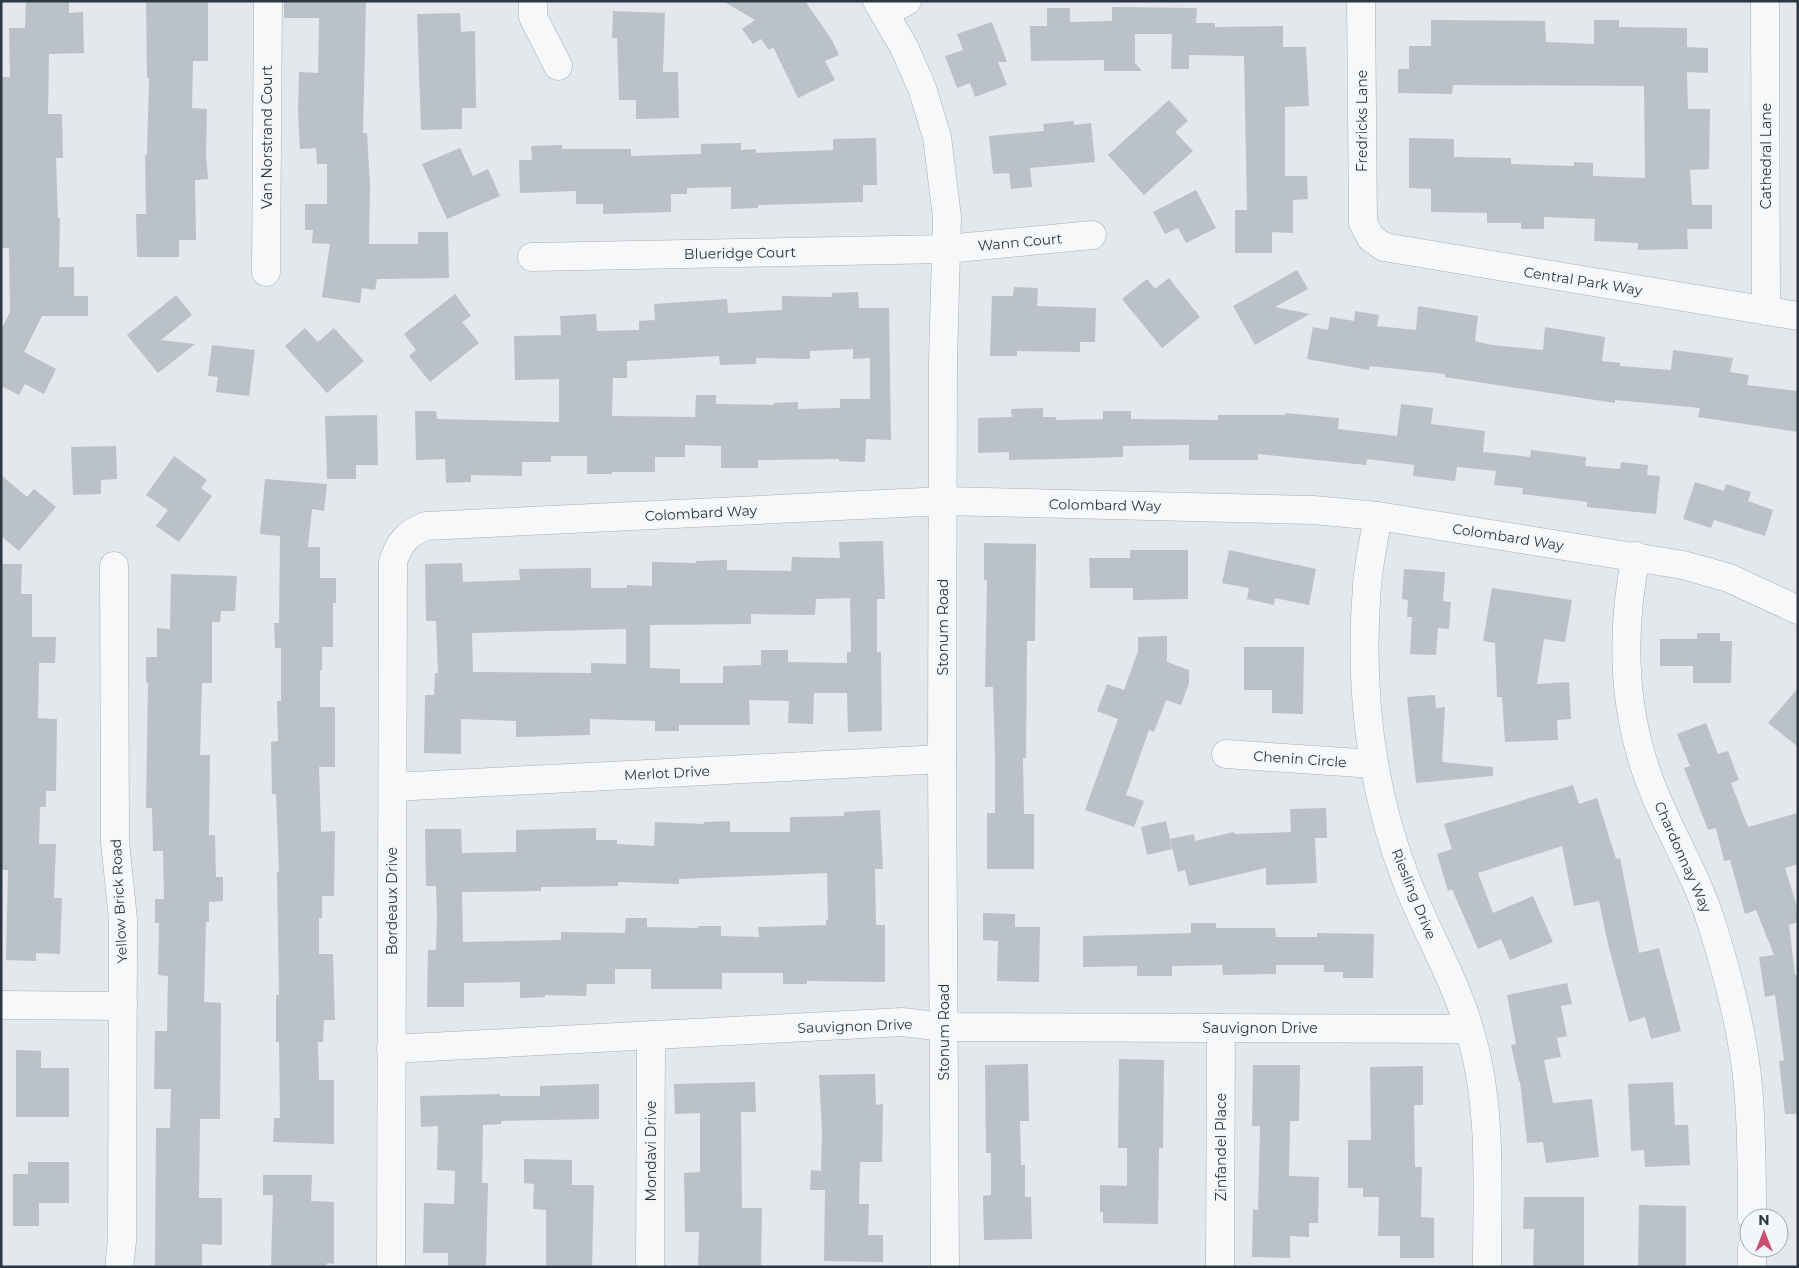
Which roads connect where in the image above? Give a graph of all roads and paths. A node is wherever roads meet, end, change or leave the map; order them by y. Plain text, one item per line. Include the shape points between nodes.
1 (268, 1) edge
2 (533, 1) edge
3 (1362, 1) edge
4 (1765, 1) edge
5 (890, 5) edge
6 (558, 66) dead end
7 (1092, 235) dead end
8 (1371, 238) joint
9 (947, 249) junction
10 (532, 257) dead end
11 (266, 272) dead end
12 (1766, 311) junction
13 (1798, 316) edge
14 (944, 501) junction
15 (1378, 516) junction
16 (404, 538) joint
17 (1636, 556) junction
18 (114, 566) dead end
19 (1798, 610) edge
20 (1226, 754) dead end
21 (942, 758) junction
22 (1374, 764) junction
23 (392, 787) junction
24 (1, 1005) edge
25 (123, 1006) junction
26 (944, 1027) junction
27 (1221, 1028) junction
28 (1469, 1029) junction
29 (651, 1035) junction
30 (391, 1049) junction
31 (1752, 1208) edge
32 (119, 1267) edge
33 (391, 1267) edge
34 (650, 1267) edge
35 (945, 1267) edge
36 (1220, 1267) edge
37 (1488, 1267) edge

1 - 11 street, Van Norstrand Court
2 - 6 street via 533,17
3 - 8 street, Fredricks Lane via 1363,222
4 - 12 street, Cathedral Lane
5 - 9 street, Stonum Road via 937,137 944,180
7 - 9 street, Wann Court
8 - 12 street, Central Park Way via 1384,248 1396,251
9 - 10 street, Blueridge Court
9 - 14 street, Stonum Road via 943,360
12 - 13 street, Central Park Way
14 - 15 street, Colombard Way via 1313,510
14 - 16 street, Colombard Way via 426,526
14 - 21 street, Stonum Road
15 - 17 street, Colombard Way
15 - 22 street, Riesling Drive via 1367,583 1364,639 1365,695
16 - 23 street, Bordeaux Drive via 392,562
17 - 19 street, Colombard Way via 1729,578
17 - 31 street, Chardonnay Way via 1628,595 1625,642 1627,688 1635,734 1658,803 1690,867 1713,926 1734,999 1748,1086
18 - 25 street, Yellow Brick Road via 115,842 123,919
20 - 22 street, Chenin Circle
21 - 23 street, Merlot Drive
21 - 26 street, Stonum Road
22 - 28 street, Riesling Drive via 1389,828 1407,881 1448,972
23 - 30 street, Bordeaux Drive
24 - 25 street
25 - 32 street, Yellow Brick Road via 122,1240
26 - 27 street, Sauvignon Drive
26 - 29 street, Sauvignon Drive via 902,1022
26 - 35 street, Stonum Road
27 - 28 street, Sauvignon Drive
27 - 36 street, Zinfandel Place
28 - 37 street, Riesling Drive via 1482,1088 1487,1135
29 - 30 street, Sauvignon Drive
29 - 34 street, Mondavi Drive
30 - 33 street, Bordeaux Drive

